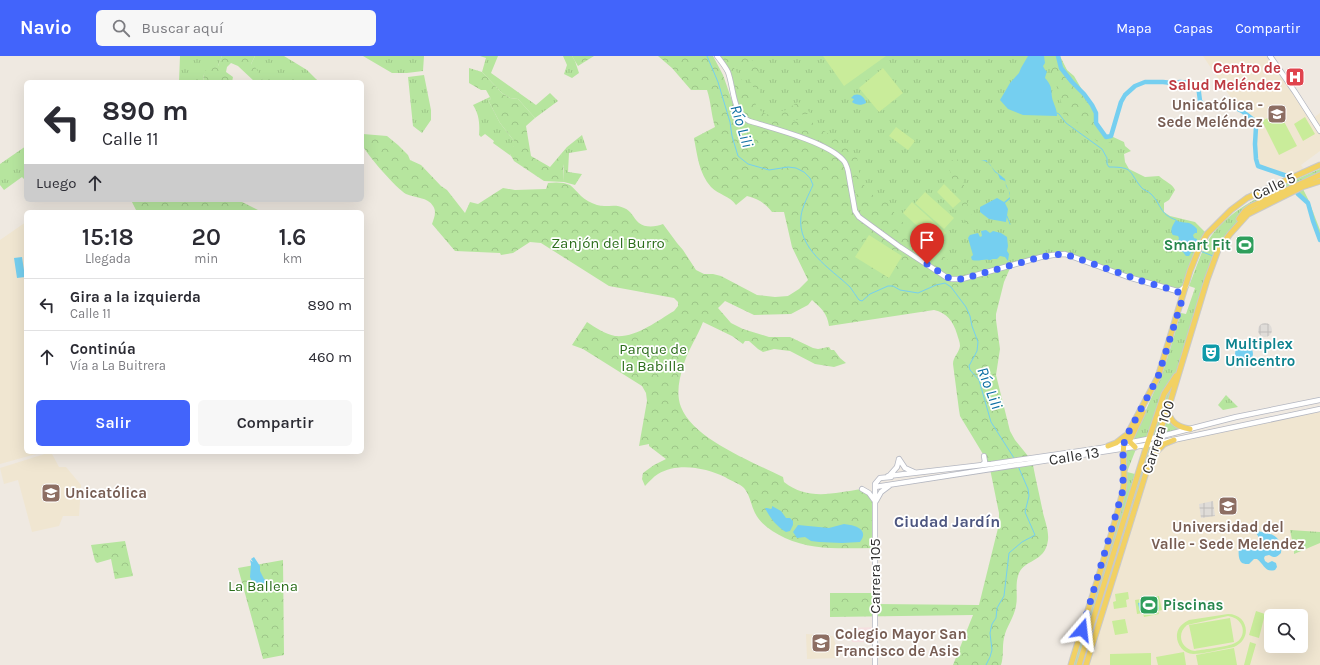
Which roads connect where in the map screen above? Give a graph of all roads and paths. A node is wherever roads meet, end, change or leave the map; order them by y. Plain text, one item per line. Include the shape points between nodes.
1 (717, 56) edge
2 (1270, 56) edge
3 (1320, 132) edge
4 (1320, 166) edge
5 (1320, 175) edge
6 (1320, 181) edge
7 (1280, 184) junction
8 (1301, 186) junction
9 (1285, 193) junction
10 (1231, 210) joint
11 (1244, 217) joint
12 (1230, 234) junction
13 (1189, 276) junction
14 (1186, 286) junction
15 (1177, 291) junction
16 (1182, 300) junction
17 (1179, 372) junction
18 (1152, 389) junction
19 (1320, 400) edge
20 (1168, 409) junction
21 (1320, 409) edge
22 (1236, 417) junction
23 (1238, 426) junction
24 (1190, 429) junction
25 (1126, 436) junction
26 (1158, 437) junction
27 (1149, 439) junction
28 (1174, 440) junction
29 (1130, 442) junction
30 (1156, 443) junction
31 (1147, 445) junction
32 (1108, 446) junction
33 (1124, 446) junction
34 (1135, 447) junction
35 (984, 456) dead end
36 (1019, 462) junction
37 (1149, 463) junction
38 (1006, 464) junction
39 (982, 465) junction
40 (918, 472) junction
41 (901, 475) junction
42 (891, 476) junction
43 (899, 483) junction
44 (891, 485) junction
45 (874, 487) junction
46 (862, 489) dead end
47 (875, 503) junction
48 (875, 665) edge
49 (1071, 665) edge
50 (1079, 665) edge
51 (1086, 665) edge

1 - 15 main road via 728,73 739,114 744,119 804,139 830,151 844,161 850,177 854,211 859,217 949,278 962,279 1041,257 1065,254
2 - 3 main road
4 - 7 main road, Calle 5
5 - 8 main road
6 - 8 main road, Calle 5
7 - 10 main road, Calle 5 via 1254,195
7 - 13 main road via 1232,212 1225,219 1206,240
8 - 9 main road, Calle 5
9 - 11 main road, Calle 5
9 - 12 main road via 1246,210
10 - 13 main road, Carrera 100 via 1204,239
11 - 12 main road, Carrera 100
12 - 17 main road, Carrera 100 via 1212,263
13 - 14 main road, Carrera 100
14 - 15 main road
14 - 16 main road, Carrera 100
15 - 16 main road
16 - 18 main road, Carrera 100
17 - 20 main road, Carrera 100
17 - 27 main road via 1164,394
18 - 25 main road, Carrera 100
18 - 29 main road
19 - 22 main road, Calle 13
20 - 24 main road via 1174,423
20 - 26 main road, Carrera 100
21 - 23 main road, Calle 13
22 - 23 main road
22 - 24 main road, Calle 13
23 - 28 main road, Calle 13
24 - 26 main road, Calle 13
25 - 32 main road
25 - 33 main road, Carrera 100
26 - 27 main road, Calle 13
26 - 30 main road, Carrera 100
27 - 29 main road, Calle 13
27 - 31 main road
28 - 30 main road, Calle 13
28 - 37 main road via 1159,448
29 - 33 main road, Calle 13
29 - 34 main road
30 - 31 main road, Calle 13
30 - 37 main road, Carrera 100
31 - 34 main road, Calle 13
31 - 50 main road
32 - 33 main road, Calle 13
32 - 36 main road, Calle 13
33 - 34 main road, Calle 13
33 - 36 main road, Calle 13
33 - 49 main road, Carrera 100 via 1123,490
35 - 39 main road via 985,462
36 - 38 main road, Calle 13
37 - 51 main road, Carrera 100
38 - 39 main road, Calle 13
38 - 43 main road, Calle 13
39 - 40 main road, Calle 13
40 - 41 main road, Calle 13
40 - 42 main road via 905,468 899,459
41 - 42 main road, Calle 13
41 - 43 main road
42 - 45 main road via 878,479
43 - 44 main road, Calle 13
44 - 45 main road, Calle 13
44 - 47 main road via 881,492
45 - 47 main road, Carrera 105
46 - 47 main road via 872,496
47 - 48 main road, Carrera 105

